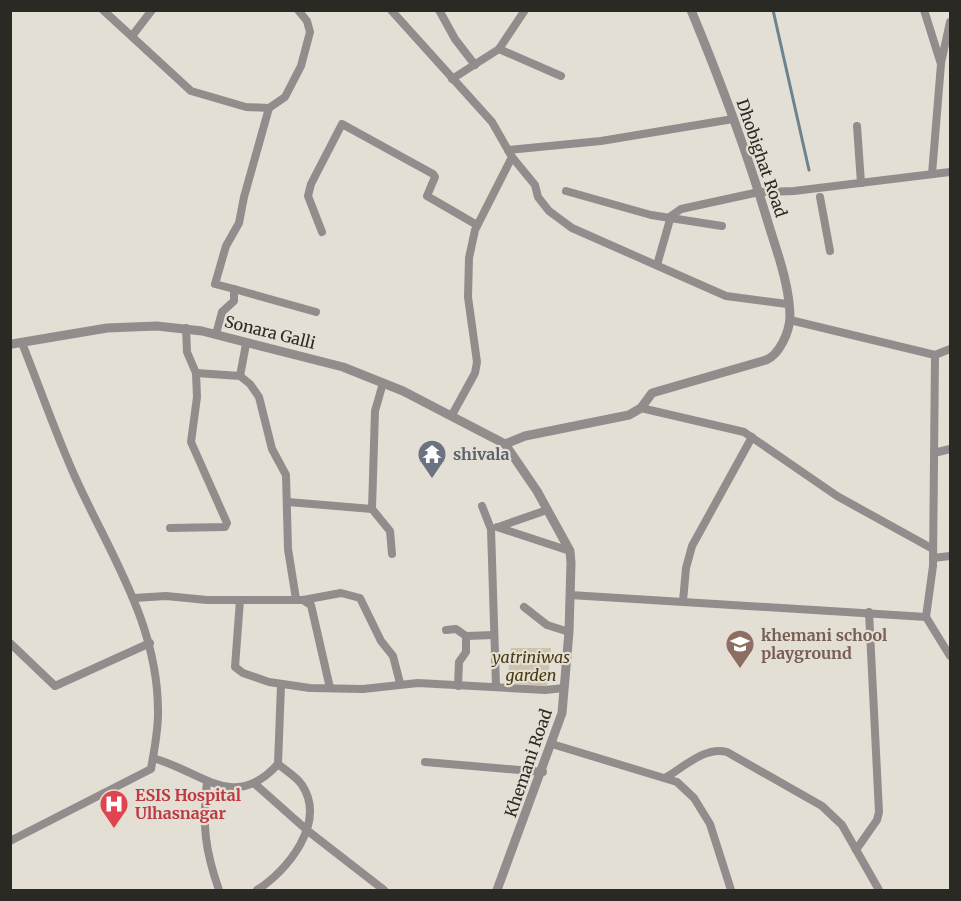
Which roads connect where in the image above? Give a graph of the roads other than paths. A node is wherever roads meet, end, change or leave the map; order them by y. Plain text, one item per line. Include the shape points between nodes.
1 (103, 10) edge
2 (152, 10) edge
3 (297, 10) edge
4 (391, 10) edge
5 (439, 10) edge
6 (525, 10) edge
7 (691, 10) edge
8 (924, 10) edge
9 (951, 22) edge
10 (132, 36) junction
11 (499, 49) junction
12 (941, 64) junction
13 (475, 65) junction
14 (561, 76) dead end
15 (452, 79) junction
16 (269, 108) junction
17 (733, 119) junction
18 (857, 126) dead end
19 (510, 154) junction
20 (951, 172) edge
21 (932, 174) junction
22 (861, 183) junction
23 (566, 191) dead end
24 (759, 192) junction
25 (820, 197) dead end
26 (671, 216) junction
27 (477, 225) junction
28 (722, 226) dead end
29 (322, 232) dead end
30 (830, 251) dead end
31 (657, 265) junction
32 (234, 289) junction
33 (787, 304) junction
34 (316, 312) dead end
35 (790, 320) junction
36 (186, 328) junction
37 (216, 334) junction
38 (14, 343) edge
39 (246, 344) junction
40 (951, 349) edge
41 (934, 355) junction
42 (196, 373) junction
43 (240, 376) junction
44 (383, 383) junction
45 (641, 408) junction
46 (452, 415) junction
47 (752, 437) junction
48 (505, 444) junction
49 (951, 449) edge
50 (934, 453) junction
51 (288, 502) junction
52 (482, 506) dead end
53 (372, 509) junction
54 (547, 510) junction
55 (170, 528) dead end
56 (494, 528) junction
57 (570, 551) junction
58 (933, 553) junction
59 (392, 554) dead end
60 (951, 556) edge
61 (570, 595) junction
62 (134, 598) junction
63 (300, 599) junction
64 (240, 600) junction
65 (683, 601) junction
66 (524, 608) dead end
67 (869, 612) junction
68 (926, 617) junction
69 (446, 630) dead end
70 (569, 632) junction
71 (494, 635) junction
72 (466, 636) junction
73 (10, 644) edge
74 (150, 644) junction
75 (951, 656) edge
76 (400, 683) junction
77 (281, 685) junction
78 (458, 686) junction
79 (496, 686) junction
80 (330, 687) junction
81 (564, 687) junction
82 (552, 744) junction
83 (153, 758) junction
84 (425, 762) dead end
85 (278, 764) junction
86 (543, 772) junction
87 (665, 778) junction
88 (207, 782) junction
89 (255, 784) junction
90 (308, 831) junction
91 (10, 841) edge
92 (856, 850) junction
93 (219, 891) edge
94 (257, 891) edge
95 (384, 891) edge
96 (497, 891) edge
97 (730, 891) edge
98 (879, 891) edge

1 - 10 street
2 - 10 street
3 - 16 street via 307,21 310,32 303,57 285,97
4 - 15 street
5 - 13 street
6 - 11 street
7 - 17 street, Dhobighat Road
8 - 12 street
9 - 12 street
10 - 16 street via 191,90 246,107
11 - 13 street
11 - 14 street
12 - 21 street
13 - 15 street
15 - 19 street via 492,122
16 - 32 street via 239,223 225,246 216,284
17 - 19 street
17 - 24 street, Dhobighat Road
18 - 22 street
19 - 27 street
19 - 31 street via 535,185 538,197 549,211 572,228
20 - 21 street
21 - 22 street
22 - 24 street
23 - 26 street via 651,215
24 - 26 street via 681,210
24 - 33 street, Dhobighat Road via 778,255
25 - 30 street
26 - 28 street
26 - 31 street
27 - 29 street via 427,196 433,174 342,124 310,184 308,196
27 - 46 street via 469,258 468,297 477,362
31 - 33 street via 726,296
32 - 34 street
32 - 37 street via 234,301 222,312
33 - 35 street, Dhobighat Road
35 - 41 street
35 - 45 street via 781,345 771,358 652,393
36 - 37 street, Sonara Galli
36 - 38 street, Sonara Galli via 107,328
36 - 42 street via 187,352
37 - 39 street, Sonara Galli
38 - 62 street
39 - 43 street
39 - 44 street, Sonara Galli via 298,354
40 - 41 street
41 - 50 street
42 - 43 street
42 - 55 street via 191,442 227,524
43 - 51 street via 259,397 272,449 286,475
44 - 46 street, Sonara Galli
44 - 53 street via 375,411
45 - 47 street via 731,428
45 - 48 street via 628,416 525,436
46 - 48 street, Sonara Galli
47 - 58 street via 837,496
47 - 65 street via 692,546
48 - 54 street, Khemani Road
49 - 50 street
50 - 58 street
51 - 53 street
51 - 63 street via 288,549
52 - 56 street
53 - 59 street via 390,531
54 - 56 street
54 - 57 street, Khemani Road
56 - 57 street
56 - 71 street
57 - 61 street, Khemani Road
58 - 60 street
58 - 68 street
61 - 65 street
61 - 70 street, Khemani Road
62 - 64 street
62 - 74 street
63 - 64 street
63 - 76 street via 340,593 360,598 393,656
63 - 80 street via 311,605
64 - 77 street via 235,667
65 - 67 street
66 - 70 street via 547,625
67 - 68 street
67 - 92 street via 879,812
68 - 75 street
69 - 72 street via 456,629
70 - 81 street, Khemani Road
71 - 72 street
71 - 79 street
72 - 78 street
73 - 74 street via 55,686
74 - 83 street via 158,714
76 - 78 street
76 - 80 street via 363,689
77 - 80 street
77 - 85 street
78 - 79 street
79 - 81 street via 546,690
81 - 82 street, Khemani Road via 562,713
82 - 86 street, Khemani Road
82 - 87 street
83 - 88 street via 177,765
83 - 91 street via 152,769
84 - 86 street
85 - 89 street
85 - 90 street via 302,785 309,808
86 - 96 street, Khemani Road
87 - 92 street via 700,755 716,749 727,752 822,806 842,825
87 - 97 street via 677,782 694,798 710,824
88 - 89 street via 227,789
88 - 93 street via 203,829
89 - 90 street
90 - 94 street via 273,880
90 - 95 street
92 - 98 street

